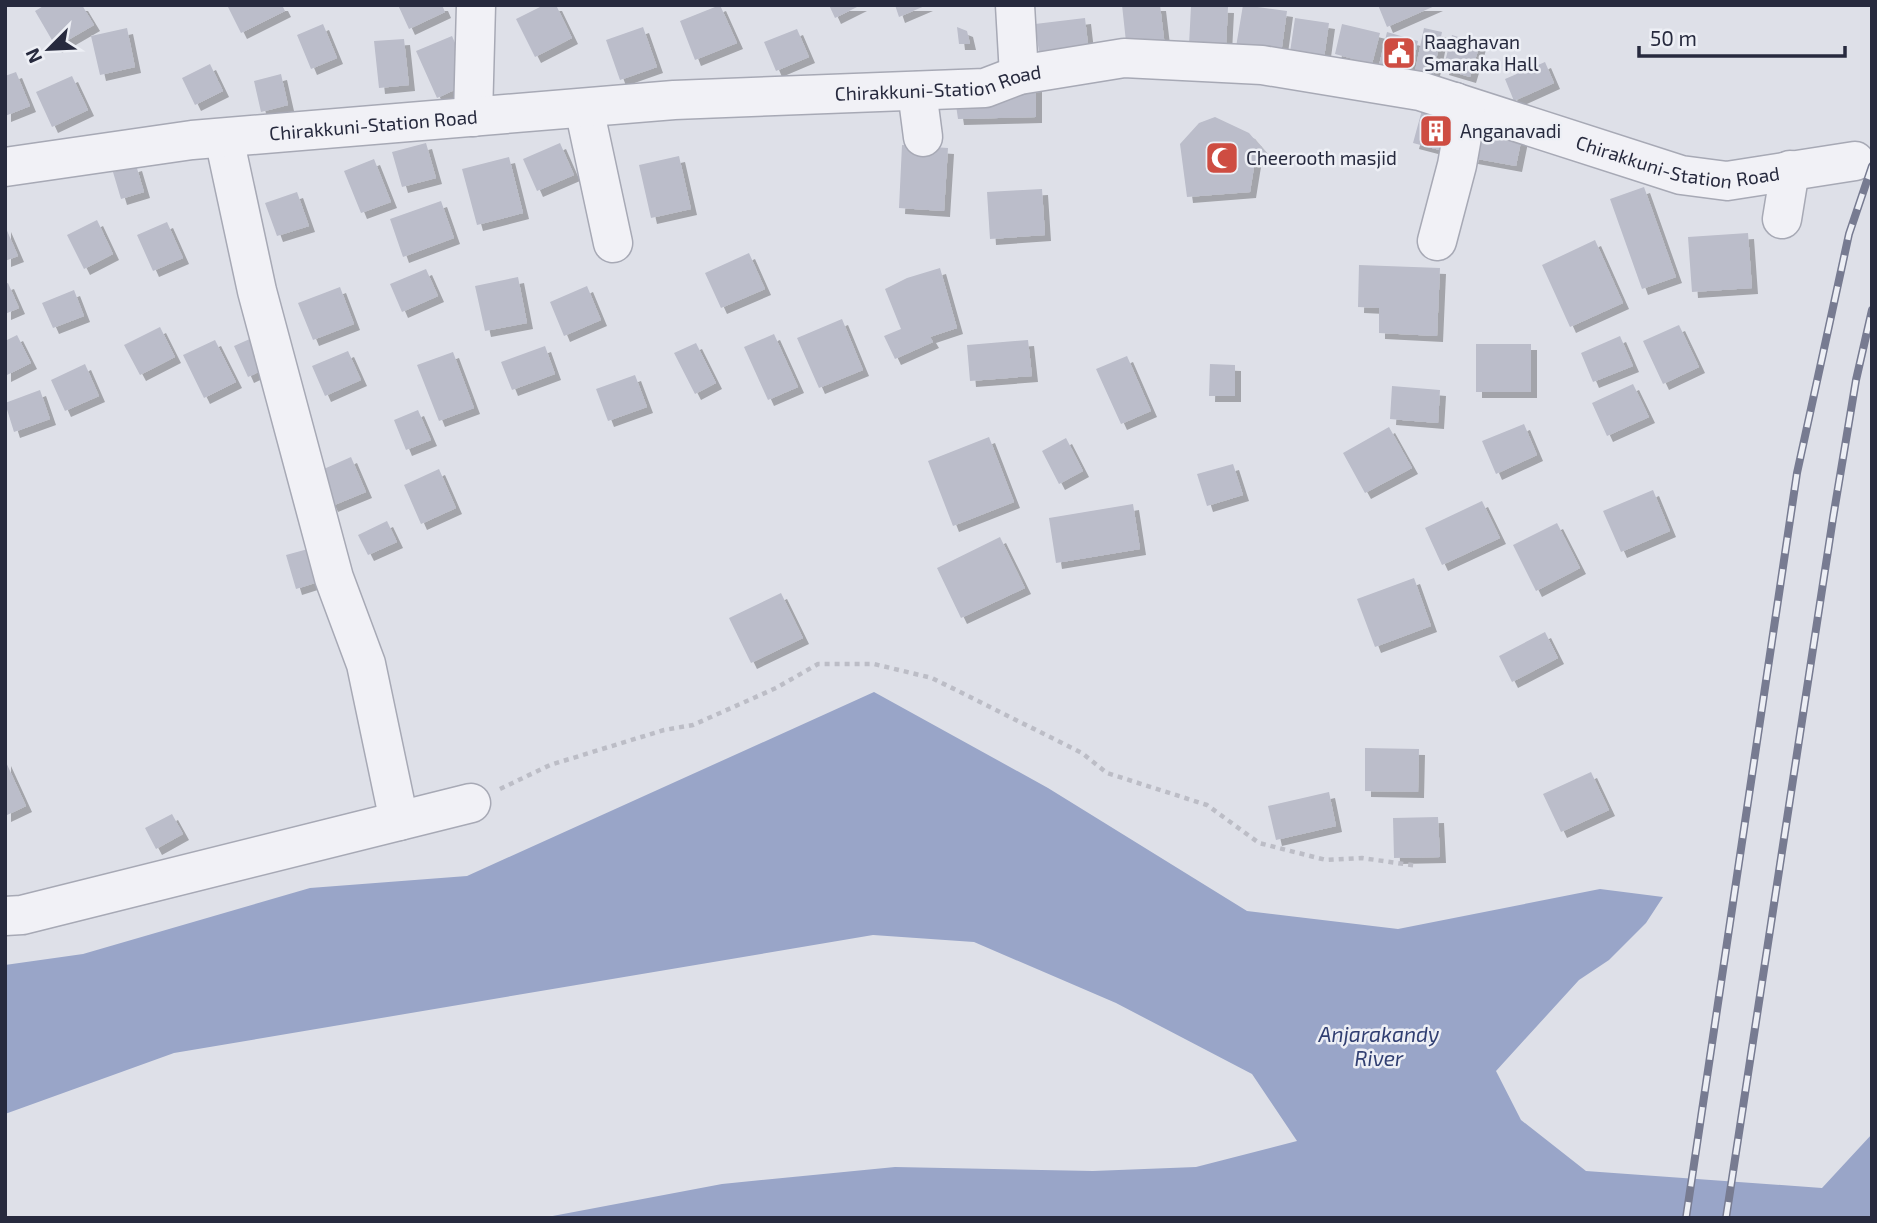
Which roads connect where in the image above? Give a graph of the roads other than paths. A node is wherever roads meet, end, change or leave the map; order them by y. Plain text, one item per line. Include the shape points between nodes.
1 (476, 5) edge
2 (1015, 5) edge
3 (1019, 75) junction
4 (918, 91) junction
5 (1455, 102) junction
6 (584, 108) junction
7 (473, 117) junction
8 (923, 137) dead end
9 (224, 138) junction
10 (1855, 161) dead end
11 (5, 167) edge
12 (1790, 170) junction
13 (1783, 219) dead end
14 (1437, 241) dead end
15 (613, 243) dead end
16 (471, 803) road end
17 (400, 821) junction
18 (5, 916) edge

1 - 7 street
2 - 3 street
3 - 4 street, Chirakkuni-Station Road via 985,88
3 - 5 street, Chirakkuni-Station Road via 1124,58 1262,65 1420,91
4 - 6 street, Chirakkuni-Station Road via 795,93
4 - 8 street
5 - 12 street, Chirakkuni-Station Road via 1681,175 1727,181
5 - 14 street via 1466,114
6 - 7 street, Chirakkuni-Station Road
6 - 15 street
7 - 9 street, Chirakkuni-Station Road via 410,133
9 - 11 street, Chirakkuni-Station Road
9 - 17 street via 257,291 334,578 366,664
10 - 12 street, Chirakkuni-Station Road
12 - 13 street
16 - 17 street
17 - 18 street

